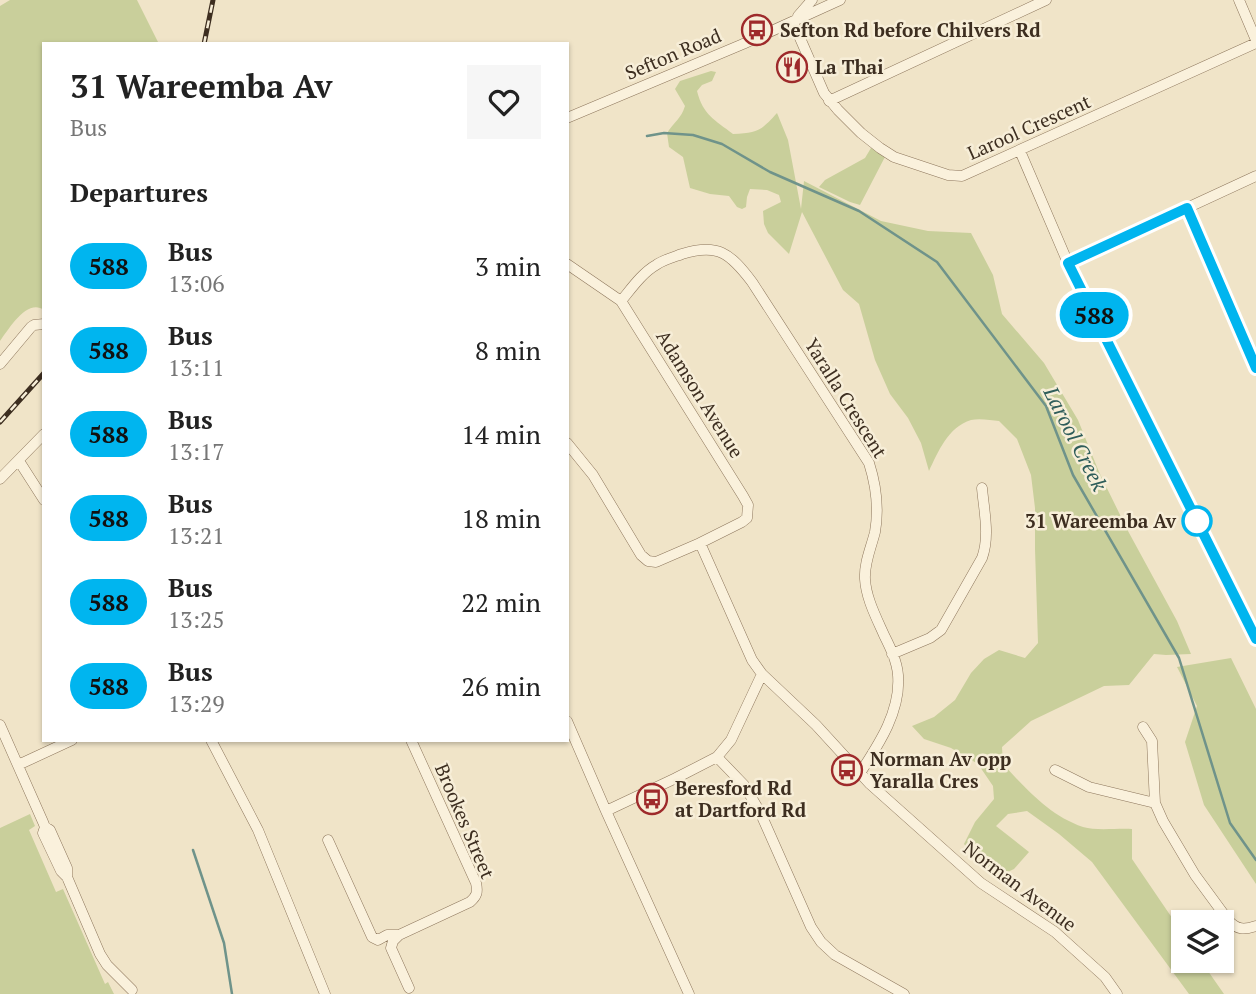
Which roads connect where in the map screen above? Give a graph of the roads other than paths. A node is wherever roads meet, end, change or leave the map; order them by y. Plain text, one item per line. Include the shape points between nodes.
1 (812, 0) edge
2 (1046, 0) edge
3 (1238, 0) edge
4 (836, 1) edge
5 (793, 22) junction
6 (1256, 41) edge
7 (829, 101) junction
8 (569, 117) edge
9 (1020, 151) junction
10 (1256, 176) edge
11 (1187, 208) junction
12 (1068, 263) junction
13 (569, 265) edge
14 (621, 301) junction
15 (42, 324) edge
16 (0, 364) edge
17 (1256, 368) edge
18 (42, 437) edge
19 (569, 445) edge
20 (19, 461) junction
21 (0, 479) edge
22 (982, 488) dead end
23 (42, 497) edge
24 (700, 543) junction
25 (1256, 639) edge
26 (892, 653) junction
27 (762, 674) junction
28 (0, 725) edge
29 (569, 726) edge
30 (1143, 727) dead end
31 (68, 742) edge
32 (212, 742) edge
33 (412, 742) edge
34 (716, 757) junction
35 (18, 765) junction
36 (1055, 770) dead end
37 (860, 773) junction
38 (1155, 803) junction
39 (606, 811) junction
40 (328, 840) dead end
41 (1256, 928) edge
42 (399, 935) junction
43 (409, 988) dead end
44 (132, 990) dead end
45 (325, 994) edge
46 (689, 994) edge
47 (904, 994) edge
48 (1117, 994) edge

1 - 5 street, Sefton Road
2 - 7 street
3 - 6 street
4 - 5 street, Sefton Road
5 - 7 street, Larool Crescent
5 - 8 street, Sefton Road
6 - 9 street, Larool Crescent
7 - 9 street, Larool Crescent via 887,153 948,175 962,176
9 - 12 street
10 - 11 street
11 - 12 street
11 - 17 street
12 - 25 street
13 - 14 street, Adamson Avenue
14 - 24 street, Adamson Avenue via 748,505 742,522
14 - 26 street, Yaralla Crescent via 656,265 690,252 719,251 741,267 869,463 877,513 866,587
15 - 16 street via 31,327
18 - 20 street
19 - 24 street via 648,561 656,562
20 - 21 street
20 - 23 street
22 - 26 street via 986,536 982,558 941,630
24 - 27 street, Norman Avenue
26 - 37 street, Yaralla Crescent via 898,694 886,729
27 - 34 street via 731,740
27 - 37 street, Norman Avenue
28 - 35 street
29 - 39 street
30 - 38 street via 1152,741
31 - 35 street
32 - 45 street via 258,830
33 - 42 street, Brookes Street via 478,890 470,902
34 - 39 street
34 - 47 street via 744,785 761,812 821,943
35 - 44 street via 67,868 100,954
36 - 38 street via 1089,788
37 - 48 street, Norman Avenue via 981,883 1055,932 1105,977
38 - 41 street via 1195,875 1228,920 1241,929
39 - 46 street
40 - 42 street via 372,937
42 - 43 street via 391,948

